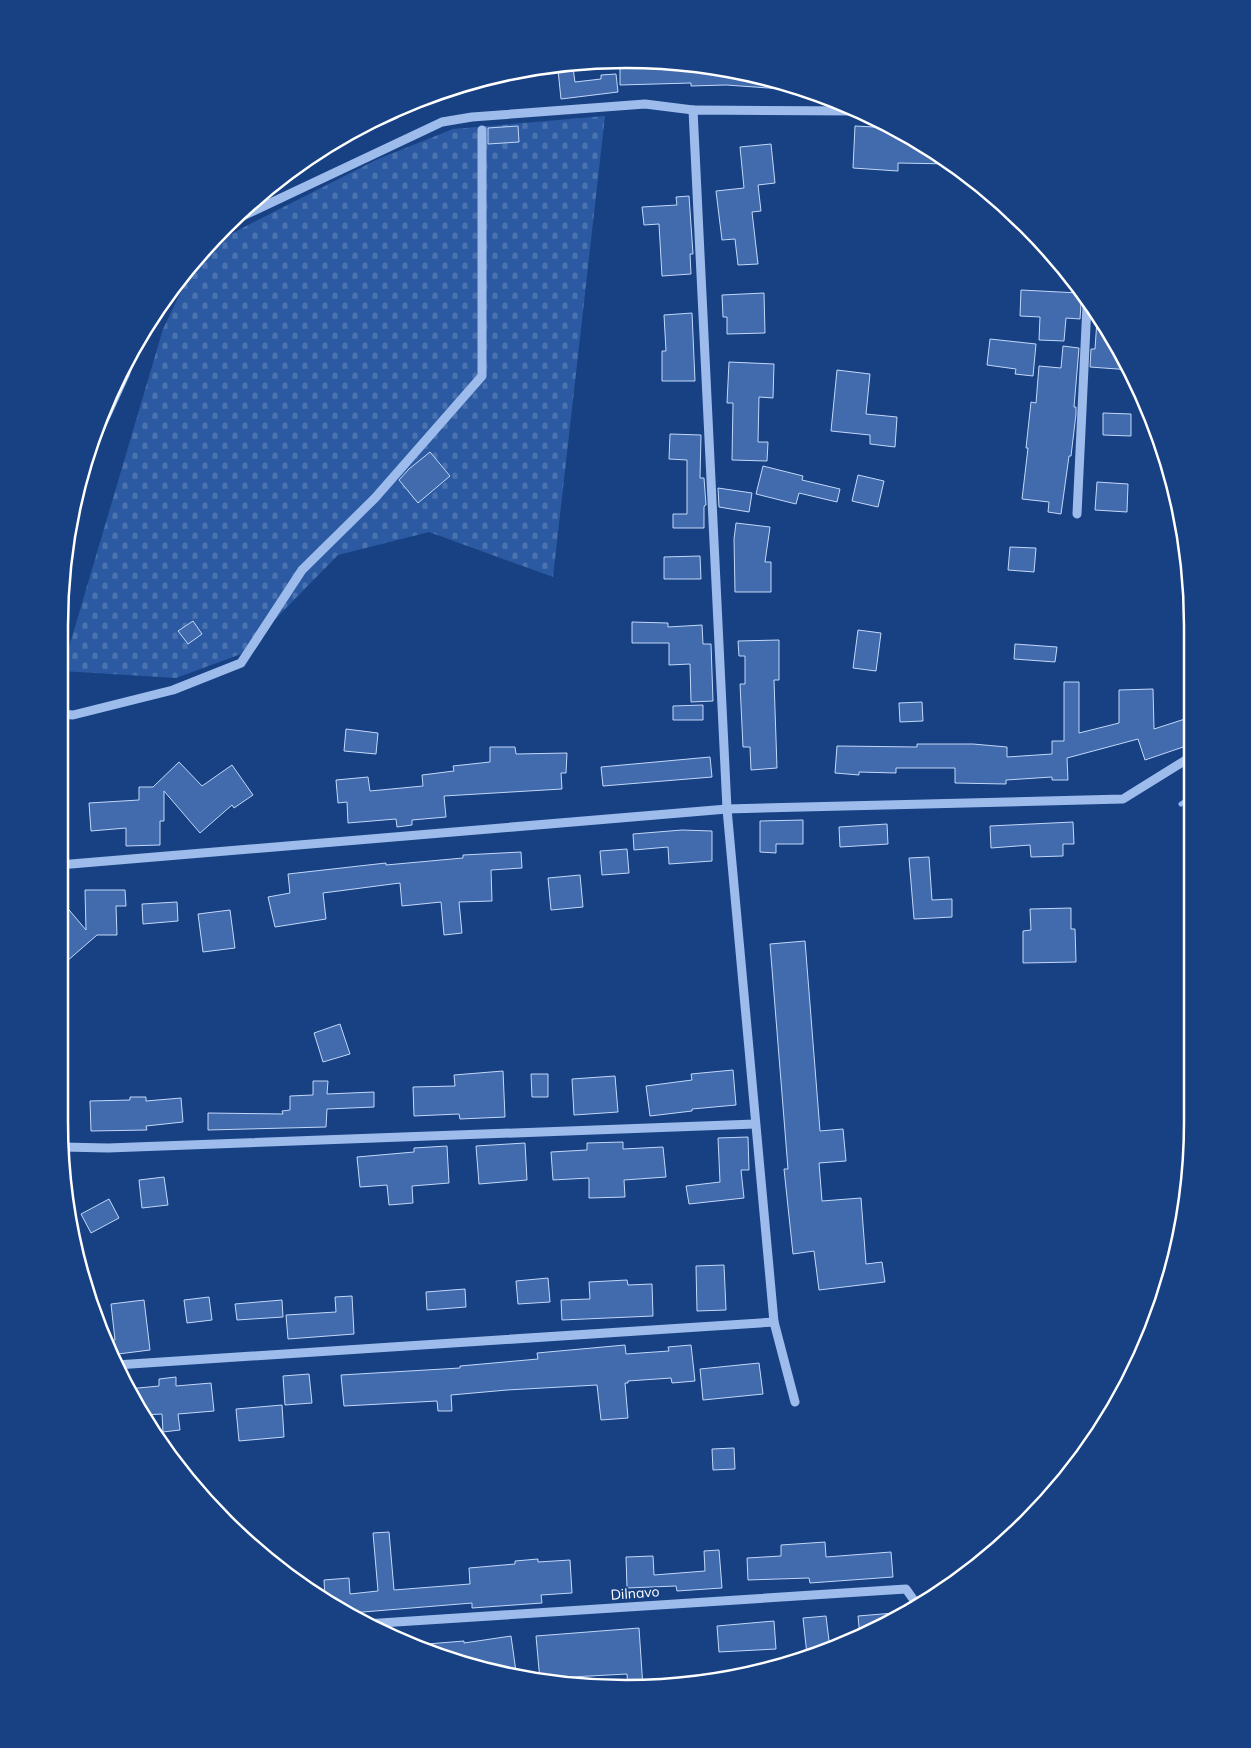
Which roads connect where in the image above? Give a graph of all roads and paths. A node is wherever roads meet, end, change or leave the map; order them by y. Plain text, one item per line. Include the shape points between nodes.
1 (693, 110) junction
2 (841, 111) edge
3 (482, 130) dead end
4 (252, 212) edge
5 (1087, 312) edge
6 (1077, 514) dead end
7 (68, 715) edge
8 (1184, 761) edge
9 (727, 809) junction
10 (68, 864) edge
11 (755, 1124) junction
12 (69, 1147) edge
13 (774, 1322) junction
14 (123, 1365) edge
15 (795, 1402) dead end
16 (914, 1600) edge
17 (379, 1623) edge

1 - 2 street
1 - 4 street via 645,104 442,122
1 - 9 street
3 - 7 street via 482,376 375,498 302,570 241,663 173,690
5 - 6 street
8 - 9 street via 1123,799
9 - 10 street
9 - 11 street
11 - 12 street
11 - 13 street
13 - 14 street
13 - 15 street
16 - 17 street, Dilnavo via 906,1589

